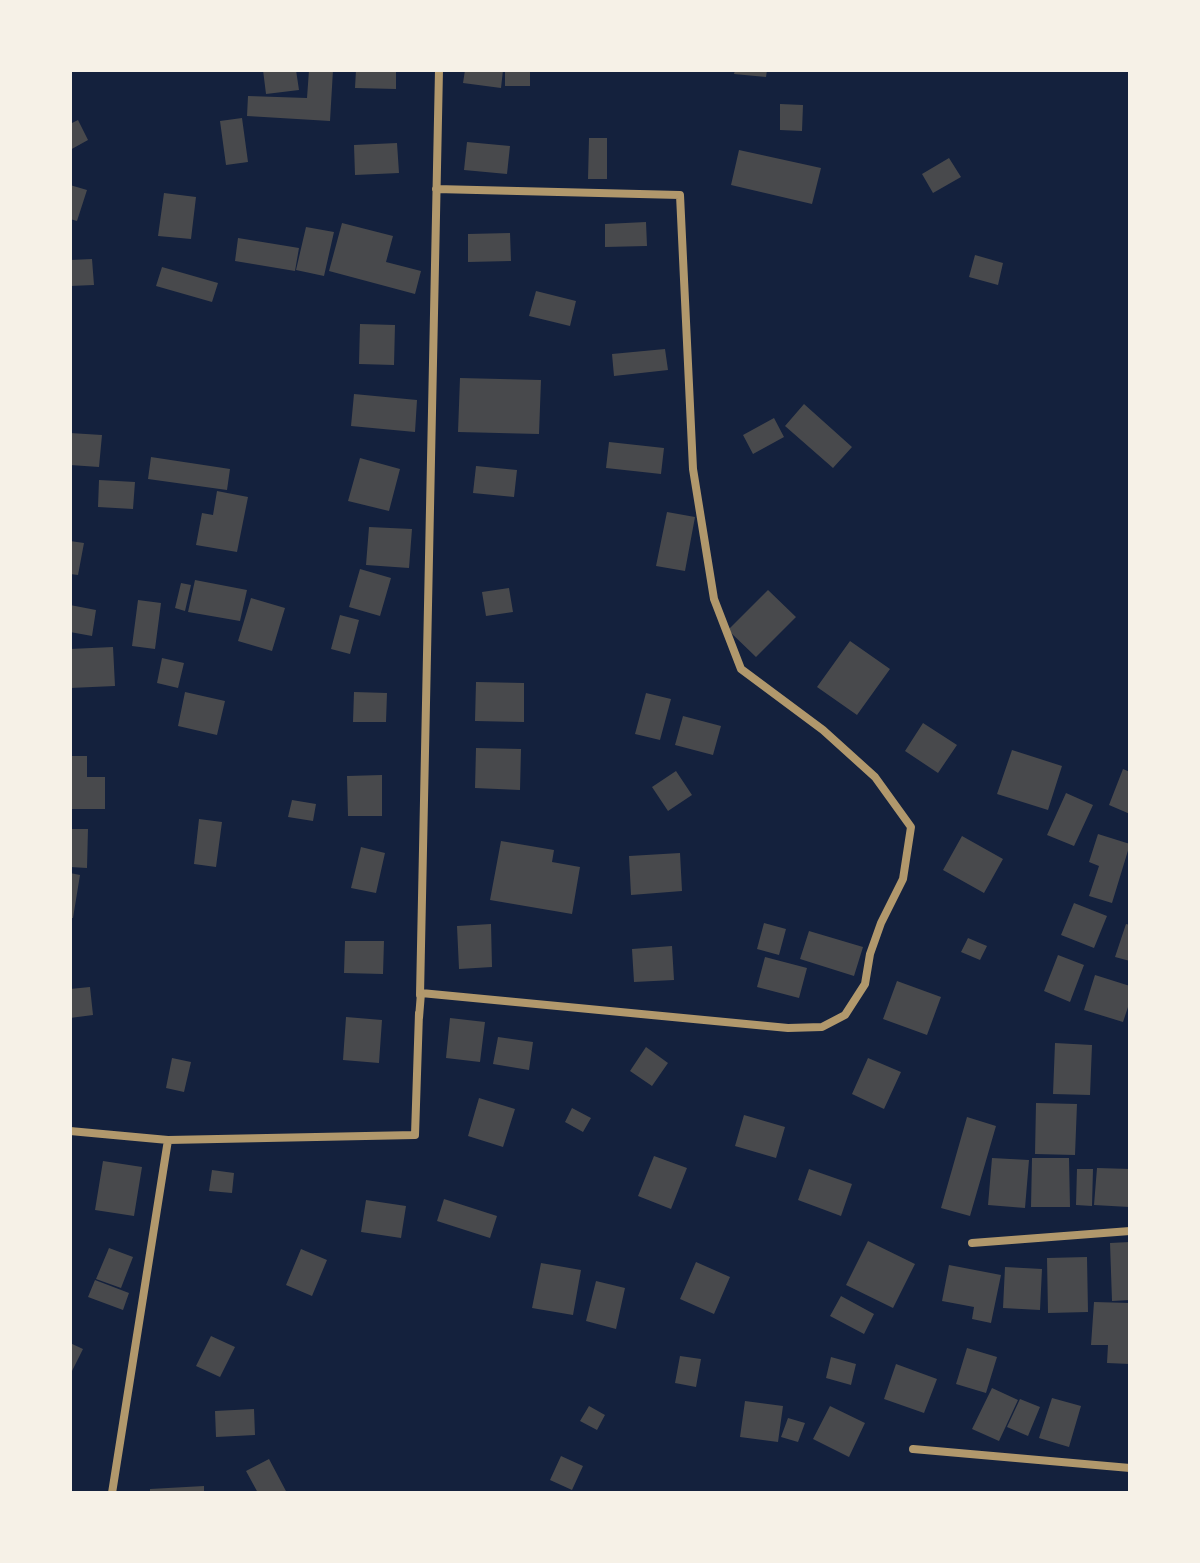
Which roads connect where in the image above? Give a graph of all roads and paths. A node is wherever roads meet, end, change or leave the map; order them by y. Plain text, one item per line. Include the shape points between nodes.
1 (439, 70) edge
2 (436, 189) junction
3 (419, 1018) junction
4 (70, 1131) edge
5 (168, 1140) junction
6 (1130, 1231) edge
7 (972, 1243) dead end
8 (913, 1449) dead end
9 (1130, 1468) edge
10 (112, 1493) edge

1 - 2 street
2 - 3 street
2 - 3 street via 680,195 693,469 714,599 741,669 875,777 911,827 903,879 881,923 865,984 845,1015 822,1027 421,993
3 - 5 street via 415,1135
4 - 5 street
5 - 10 street
6 - 7 street
8 - 9 street

